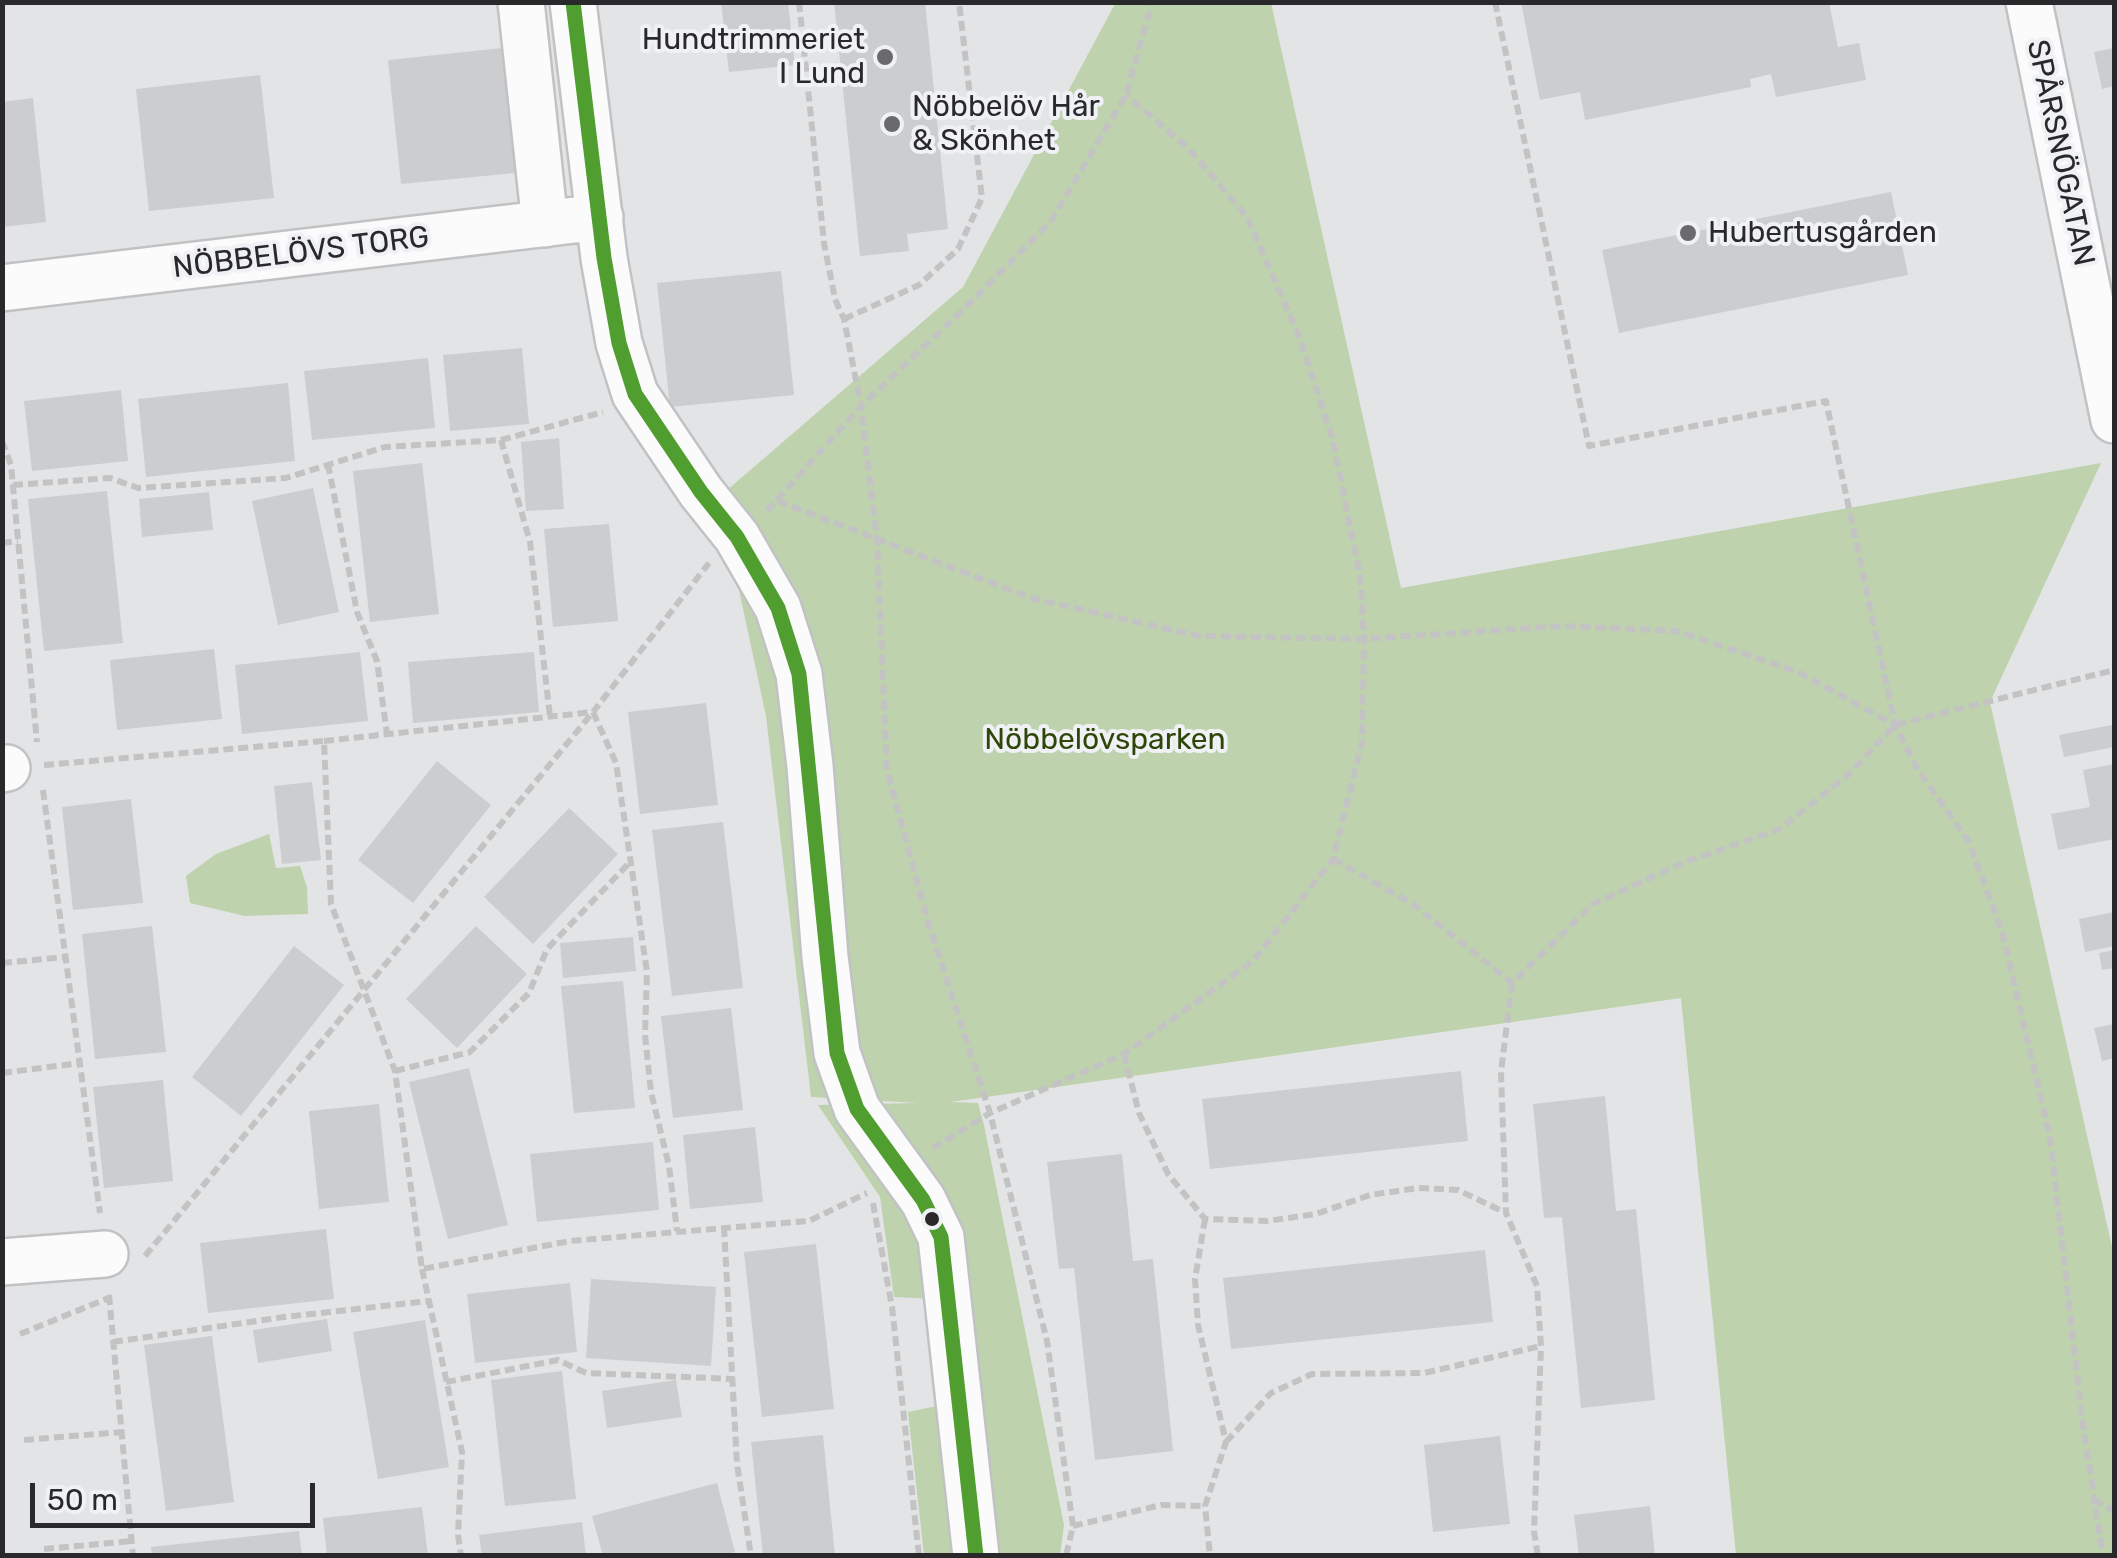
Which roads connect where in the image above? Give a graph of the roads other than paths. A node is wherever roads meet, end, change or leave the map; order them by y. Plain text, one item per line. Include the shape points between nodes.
1 (521, 2) edge
2 (573, 2) edge
3 (2029, 2) edge
4 (600, 218) junction
5 (545, 224) junction
6 (2, 288) edge
7 (2114, 420) edge
8 (2, 1262) edge
9 (118, 1277) road end
10 (976, 1556) edge

1 - 5 street
2 - 4 street
3 - 7 street, SPÅRSNÖGATAN
4 - 5 street, NÖBBELÖVS TORG
4 - 10 street via 618,343 635,394 737,536 778,608 799,674 837,1054 878,1178 923,1200 941,1236
5 - 6 street, NÖBBELÖVS TORG
8 - 9 street

